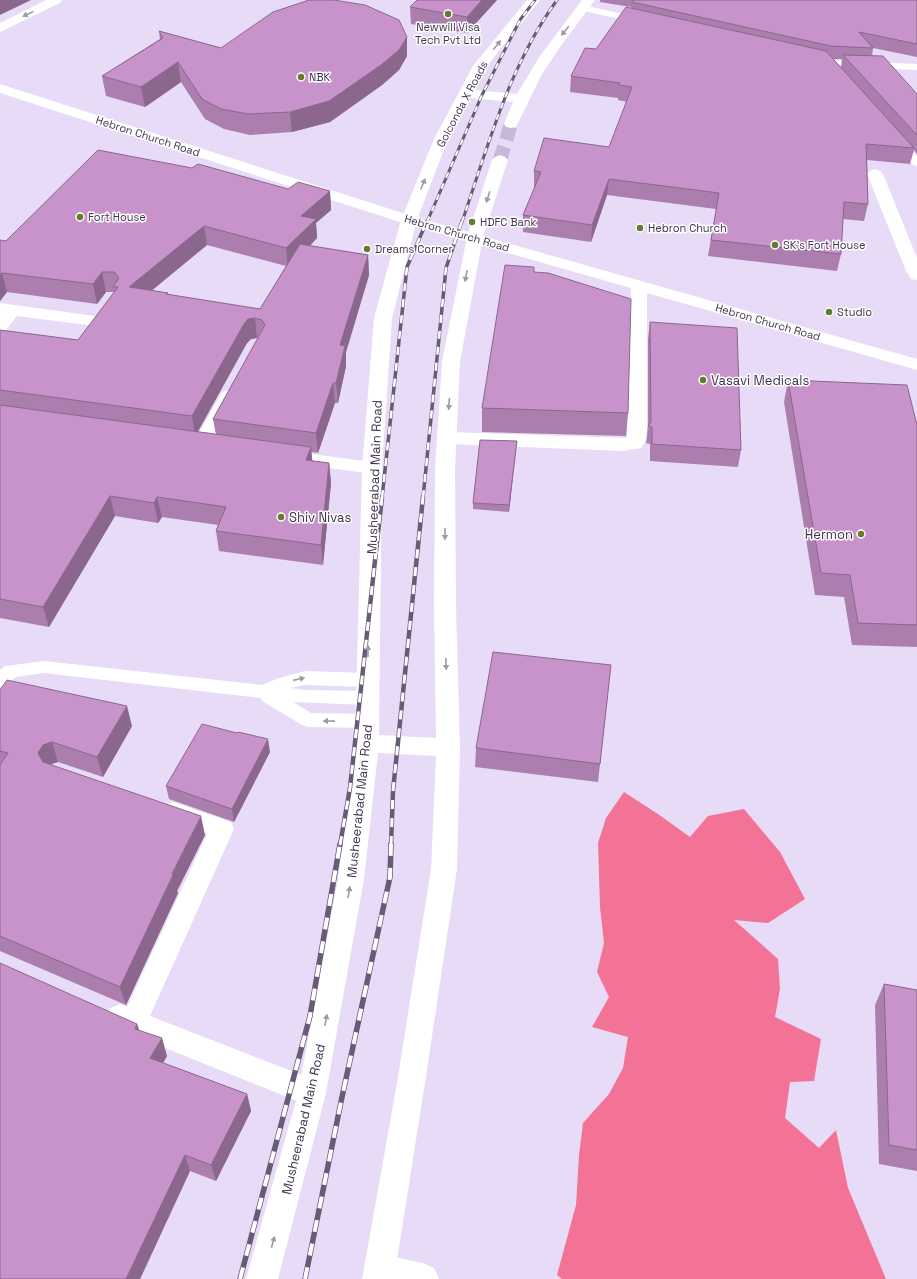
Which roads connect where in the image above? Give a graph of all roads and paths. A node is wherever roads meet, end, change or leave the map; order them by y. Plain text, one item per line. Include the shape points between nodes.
1 (56, 0) edge
2 (534, 0) edge
3 (586, 4) edge
4 (652, 24) edge
5 (0, 28) edge
6 (806, 58) edge
7 (828, 64) junction
8 (917, 67) edge
9 (838, 75) edge
10 (0, 88) edge
11 (466, 93) junction
12 (522, 99) junction
13 (511, 124) tunnel mouth
14 (891, 134) edge
15 (500, 160) tunnel mouth
16 (917, 163) edge
17 (875, 174) dead end
18 (409, 220) junction
19 (474, 237) junction
20 (917, 275) edge
21 (639, 285) junction
22 (6, 309) edge
23 (0, 326) edge
24 (84, 336) edge
25 (917, 365) edge
26 (235, 384) edge
27 (447, 438) junction
28 (202, 444) edge
29 (264, 453) edge
30 (372, 468) junction
31 (0, 680) edge
32 (368, 689) junction
33 (262, 692) junction
34 (368, 732) junction
35 (448, 748) junction
36 (155, 806) edge
37 (98, 1007) edge
38 (133, 1022) junction
39 (312, 1094) junction
40 (379, 1274) edge
41 (262, 1279) edge
42 (423, 1279) edge

1 -> 5 main road
11 -> 2 main road, Golconda X Roads via 480,66
3 - 4 lane
3 -> 12 main road via 551,49
6 - 7 lane
7 - 8 lane
7 - 9 lane
10 - 18 main road, Hebron Church Road
11 - 12 main road
18 -> 11 main road, Golconda X Roads via 441,139
12 - 13 main road
14 - 16 lane
15 -> 19 main road
17 - 20 main road
18 - 19 main road, Hebron Church Road
18 - 30 main road, Musheerabad Main Road via 383,318
19 - 21 main road, Hebron Church Road
19 -> 27 main road via 451,362
21 - 25 main road, Hebron Church Road
21 - 27 main road via 637,439 634,444
22 - 23 main road
22 - 24 main road via 99,315
26 - 28 main road
27 -> 35 main road via 445,606
29 - 30 main road
32 -> 30 main road, Musheerabad Main Road
31 - 33 lane via 11,671 44,667
32 - 33 lane via 306,697
32 - 34 main road, Musheerabad Main Road
34 -> 33 lane via 308,720
34 - 35 main road
39 -> 34 main road, Musheerabad Main Road via 352,879
35 - 40 main road via 444,869
36 - 38 main road via 222,829
37 - 38 main road
38 - 39 main road
41 -> 39 main road, Musheerabad Main Road
40 - 42 main road

